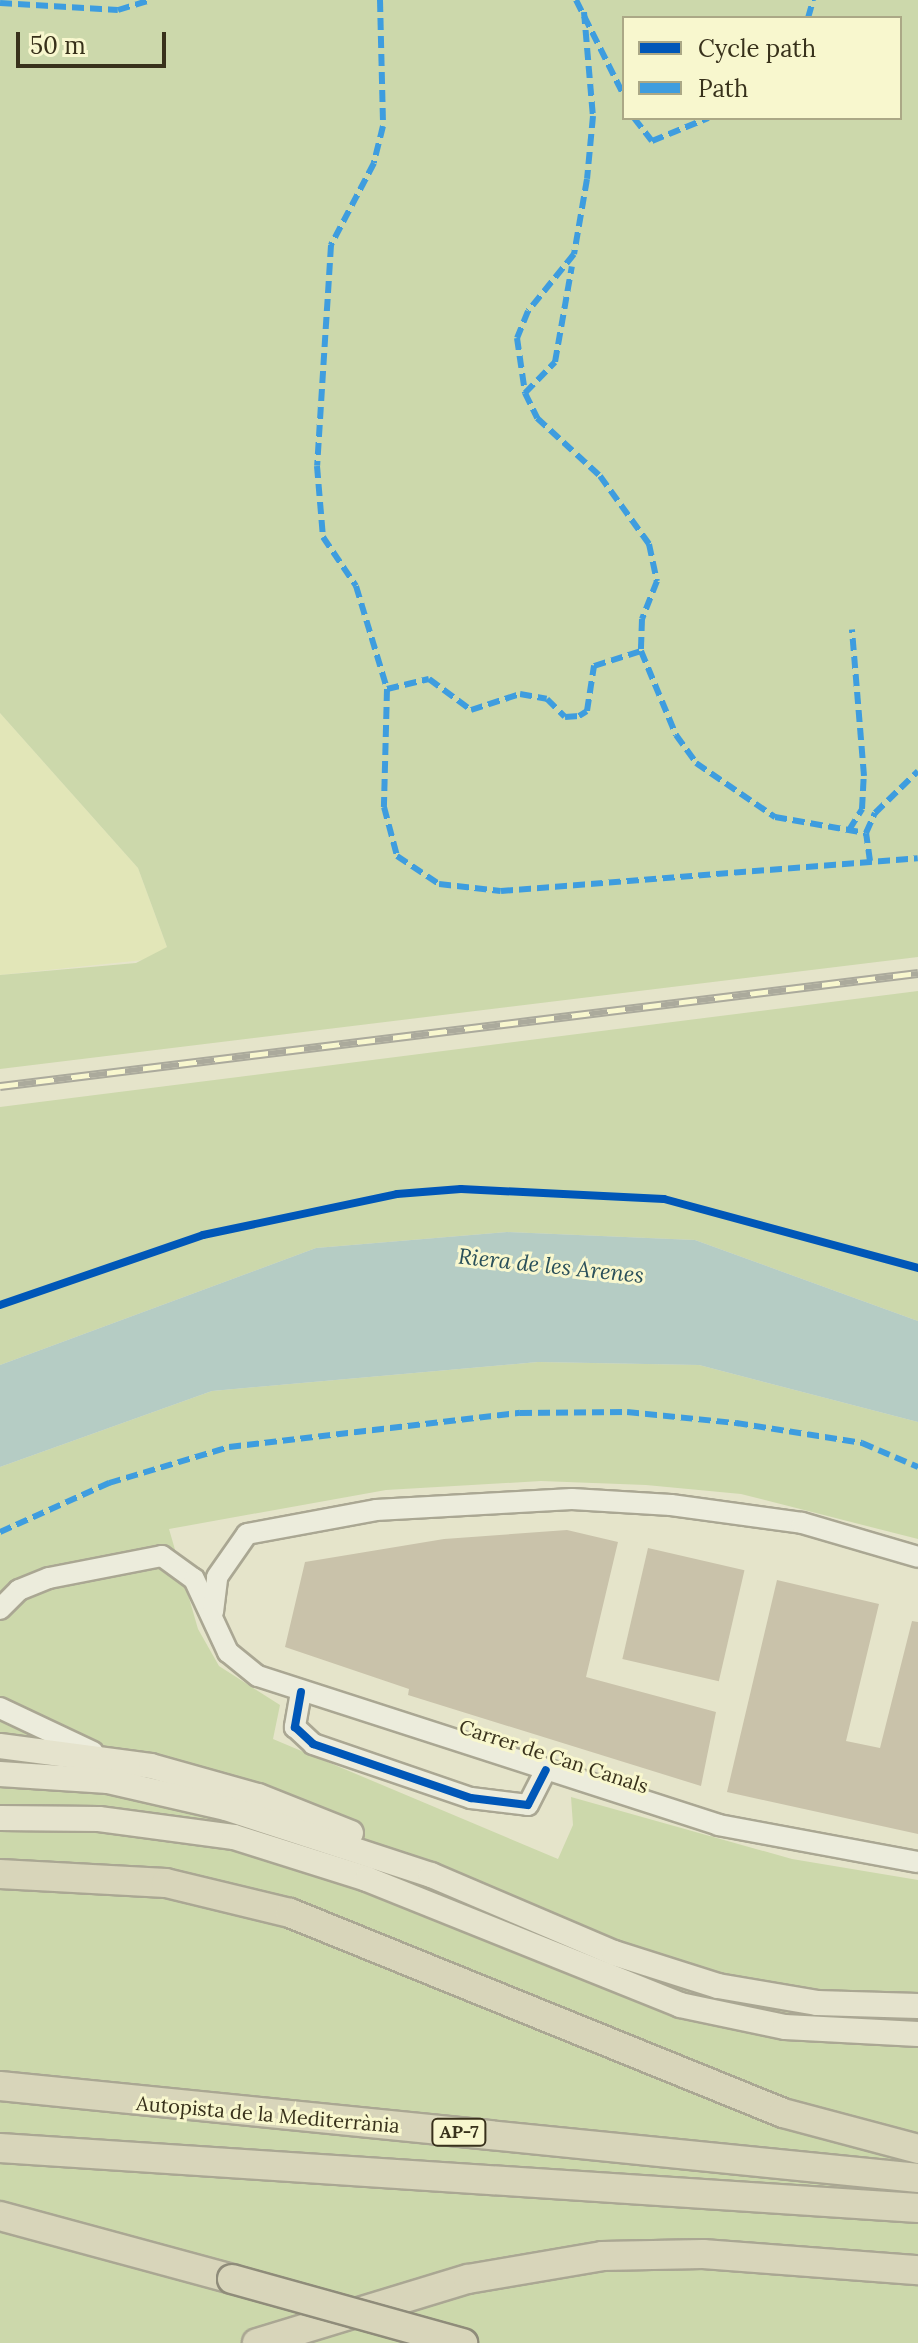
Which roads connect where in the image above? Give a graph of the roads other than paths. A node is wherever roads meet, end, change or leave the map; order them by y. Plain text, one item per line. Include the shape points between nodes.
1 (918, 1557) edge
2 (0, 1609) edge
3 (213, 1620) junction
4 (301, 1692) junction
5 (0, 1708) edge
6 (0, 1746) edge
7 (112, 1760) junction
8 (546, 1770) junction
9 (0, 1774) edge
10 (0, 1818) edge
11 (918, 1862) edge
12 (0, 1874) edge
13 (431, 1875) junction
14 (918, 2006) edge
15 (918, 2034) edge
16 (0, 2086) edge
17 (0, 2148) edge
18 (918, 2149) edge
19 (918, 2178) edge
20 (918, 2208) edge
21 (0, 2216) edge
22 (918, 2270) edge
23 (365, 2310) junction
24 (257, 2343) edge
25 (310, 2343) edge
26 (463, 2343) edge

1 - 3 street via 802,1523 671,1505 572,1499 376,1510 247,1534 217,1577
2 - 3 street, Carrer de Can Canals via 19,1590 49,1578 151,1554 186,1570
3 - 4 street, Carrer de Can Canals via 236,1661
4 - 8 street, Carrer de Can Canals
4 - 8 street via 295,1727 313,1744 471,1798 528,1805
5 - 7 street
6 - 7 main road
7 - 13 main road via 258,1796 383,1846
8 - 11 street, Carrer de Can Canals via 718,1825
9 - 13 main road via 172,1793
10 - 15 main road via 99,1819 234,1837 367,1879 680,2005 785,2027
12 - 18 highway via 166,1883 290,1913 757,2103
13 - 14 main road via 614,1953 718,1986 817,2003
16 - 19 highway, Autopista de la Mediterrània / AP-7
17 - 20 highway
21 - 26 highway, bridge
22 - 23 highway via 703,2254 602,2256 468,2279
23 - 24 highway
23 - 25 highway

